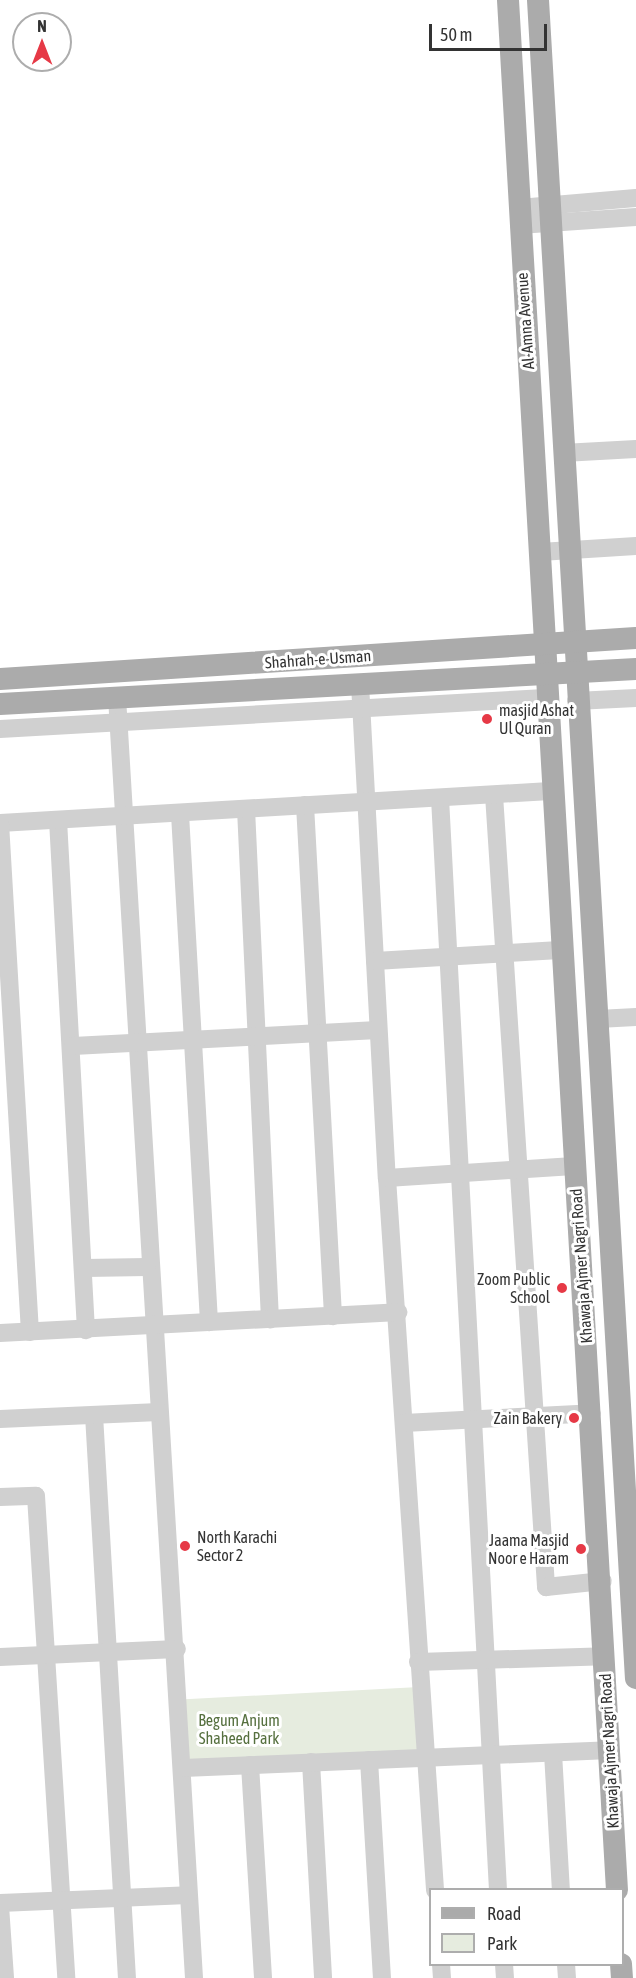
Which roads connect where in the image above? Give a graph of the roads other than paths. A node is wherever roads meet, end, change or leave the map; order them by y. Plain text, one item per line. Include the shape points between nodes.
1 (508, 0) edge
2 (538, 0) edge
3 (636, 198) edge
4 (548, 214) junction
5 (519, 217) junction
6 (636, 217) edge
7 (636, 448) edge
8 (563, 453) junction
9 (636, 546) edge
10 (569, 551) junction
11 (540, 552) junction
12 (636, 638) edge
13 (572, 641) junction
14 (543, 642) junction
15 (636, 669) edge
16 (574, 673) junction
17 (544, 675) junction
18 (0, 679) edge
19 (360, 684) junction
20 (117, 697) junction
21 (545, 698) junction
22 (636, 698) edge
23 (576, 701) junction
24 (0, 704) edge
25 (363, 709) junction
26 (117, 723) junction
27 (0, 729) edge
28 (550, 791) junction
29 (494, 795) junction
30 (440, 798) junction
31 (367, 801) junction
32 (305, 805) junction
33 (246, 809) junction
34 (180, 814) junction
35 (122, 817) junction
36 (58, 820) junction
37 (0, 823) edge
38 (589, 908) junction
39 (558, 911) junction
40 (560, 950) junction
41 (508, 953) junction
42 (449, 956) junction
43 (375, 961) junction
44 (636, 1017) edge
45 (598, 1019) junction
46 (316, 1030) junction
47 (378, 1030) junction
48 (255, 1034) junction
49 (194, 1038) junction
50 (137, 1042) junction
51 (73, 1046) junction
52 (574, 1166) junction
53 (519, 1170) junction
54 (461, 1174) junction
55 (387, 1179) junction
56 (147, 1266) junction
57 (85, 1268) junction
58 (612, 1300) junction
59 (585, 1303) junction
60 (398, 1312) junction
61 (333, 1316) junction
62 (270, 1319) junction
63 (209, 1322) junction
64 (153, 1326) junction
65 (86, 1330) junction
66 (30, 1332) junction
67 (0, 1333) edge
68 (159, 1412) junction
69 (592, 1413) junction
70 (94, 1415) junction
71 (536, 1416) junction
72 (0, 1419) edge
73 (475, 1419) junction
74 (405, 1423) junction
75 (0, 1497) edge
76 (630, 1523) edge
77 (603, 1581) junction
78 (633, 1599) edge
79 (177, 1649) junction
80 (108, 1653) junction
81 (47, 1654) junction
82 (604, 1656) junction
83 (0, 1657) edge
84 (484, 1657) junction
85 (418, 1662) junction
86 (636, 1678) edge
87 (636, 1687) edge
88 (606, 1689) junction
89 (610, 1750) junction
90 (553, 1753) junction
91 (488, 1755) junction
92 (423, 1758) junction
93 (369, 1760) junction
94 (311, 1762) junction
95 (250, 1765) junction
96 (183, 1768) junction
97 (435, 1888) edge
98 (498, 1888) edge
99 (561, 1888) edge
100 (617, 1888) edge
101 (188, 1895) junction
102 (122, 1897) junction
103 (63, 1900) junction
104 (0, 1904) edge
105 (5, 1978) edge
106 (66, 1978) edge
107 (127, 1978) edge
108 (194, 1978) edge
109 (263, 1978) edge
110 (323, 1978) edge
111 (382, 1978) edge

1 - 5 main road, Al-Amna Avenue
2 - 4 main road, Khawaja Ajmer Nagri Road
3 - 4 street
4 - 5 street
4 - 6 street
4 - 8 main road, Khawaja Ajmer Nagri Road
5 - 11 main road, Al-Amna Avenue
7 - 8 street
8 - 10 main road, Khawaja Ajmer Nagri Road
9 - 10 street
10 - 11 street
10 - 13 main road, Khawaja Ajmer Nagri Road
11 - 14 main road, Al-Amna Avenue
12 - 13 main road, Shahrah-e-Usman
13 - 14 main road, Shahrah-e-Usman
13 - 16 main road, Khawaja Ajmer Nagri Road
14 - 17 main road, Khawaja Ajmer Nagri Road
14 - 18 main road, Shahrah-e-Usman
15 - 16 main road, Shahrah-e-Usman
16 - 17 main road, Shahrah-e-Usman
16 - 23 main road, Khawaja Ajmer Nagri Road
17 - 19 main road, Shahrah-e-Usman
17 - 21 main road, Khawaja Ajmer Nagri Road
19 - 20 main road, Shahrah-e-Usman
19 - 25 street
20 - 24 main road, Shahrah-e-Usman
20 - 26 street
21 - 25 street
21 - 28 main road, Khawaja Ajmer Nagri Road
22 - 23 street
23 - 38 main road, Khawaja Ajmer Nagri Road
25 - 26 street
25 - 31 street
26 - 27 street
26 - 35 street
28 - 29 street
28 - 39 main road, Khawaja Ajmer Nagri Road
29 - 30 street
29 - 41 street
30 - 31 street
30 - 42 street
31 - 32 street
31 - 43 street
32 - 33 street
32 - 46 street
33 - 34 street
33 - 48 street
34 - 35 street
34 - 49 street
35 - 36 street
35 - 50 street
36 - 37 street
36 - 51 street
37 - 66 street
38 - 39 main road
38 - 45 main road, Khawaja Ajmer Nagri Road
39 - 40 main road, Khawaja Ajmer Nagri Road
40 - 41 street
40 - 52 main road, Khawaja Ajmer Nagri Road
41 - 42 street
41 - 53 street
42 - 43 street
42 - 54 street
43 - 47 street
44 - 45 street
45 - 58 main road, Khawaja Ajmer Nagri Road
46 - 47 street
46 - 48 street
46 - 61 street
47 - 55 street
48 - 49 street
48 - 62 street
49 - 50 street
49 - 63 street
50 - 51 street
50 - 56 street
51 - 57 street
52 - 53 street
52 - 59 main road, Khawaja Ajmer Nagri Road
53 - 54 street
53 - 71 street
54 - 55 street
54 - 73 street
55 - 60 street
56 - 57 street
56 - 64 street
57 - 65 street
58 - 59 main road
58 - 76 main road, Khawaja Ajmer Nagri Road
59 - 69 main road, Khawaja Ajmer Nagri Road
60 - 61 street
60 - 74 street
61 - 62 street
62 - 63 street
63 - 64 street
64 - 65 street
64 - 68 street
65 - 66 street
66 - 67 street
68 - 70 street
68 - 79 street
69 - 71 street
69 - 77 main road, Khawaja Ajmer Nagri Road
70 - 72 street
70 - 80 street
71 - 73 street
71 - 77 street via 546,1587
73 - 74 street
73 - 84 street
74 - 85 street
75 - 81 street via 36,1496
76 - 78 main road, Khawaja Ajmer Nagri Road
77 - 82 main road, Khawaja Ajmer Nagri Road
78 - 86 main road, Khawaja Ajmer Nagri Road
79 - 80 street
79 - 96 street
80 - 81 street
80 - 102 street
81 - 83 street
81 - 103 street
82 - 84 street
82 - 88 main road, Khawaja Ajmer Nagri Road
84 - 85 street
84 - 91 street
85 - 92 street
87 - 88 main road
88 - 89 main road, Khawaja Ajmer Nagri Road
89 - 90 street
89 - 100 main road, Khawaja Ajmer Nagri Road
90 - 91 street
90 - 99 street
91 - 92 street
91 - 98 street
92 - 93 street
92 - 97 street
93 - 94 street
93 - 111 street
94 - 95 street
94 - 110 street
95 - 96 street
95 - 109 street
96 - 101 street
101 - 102 street
101 - 108 street
102 - 103 street
102 - 107 street
103 - 104 street
103 - 106 street
104 - 105 street

